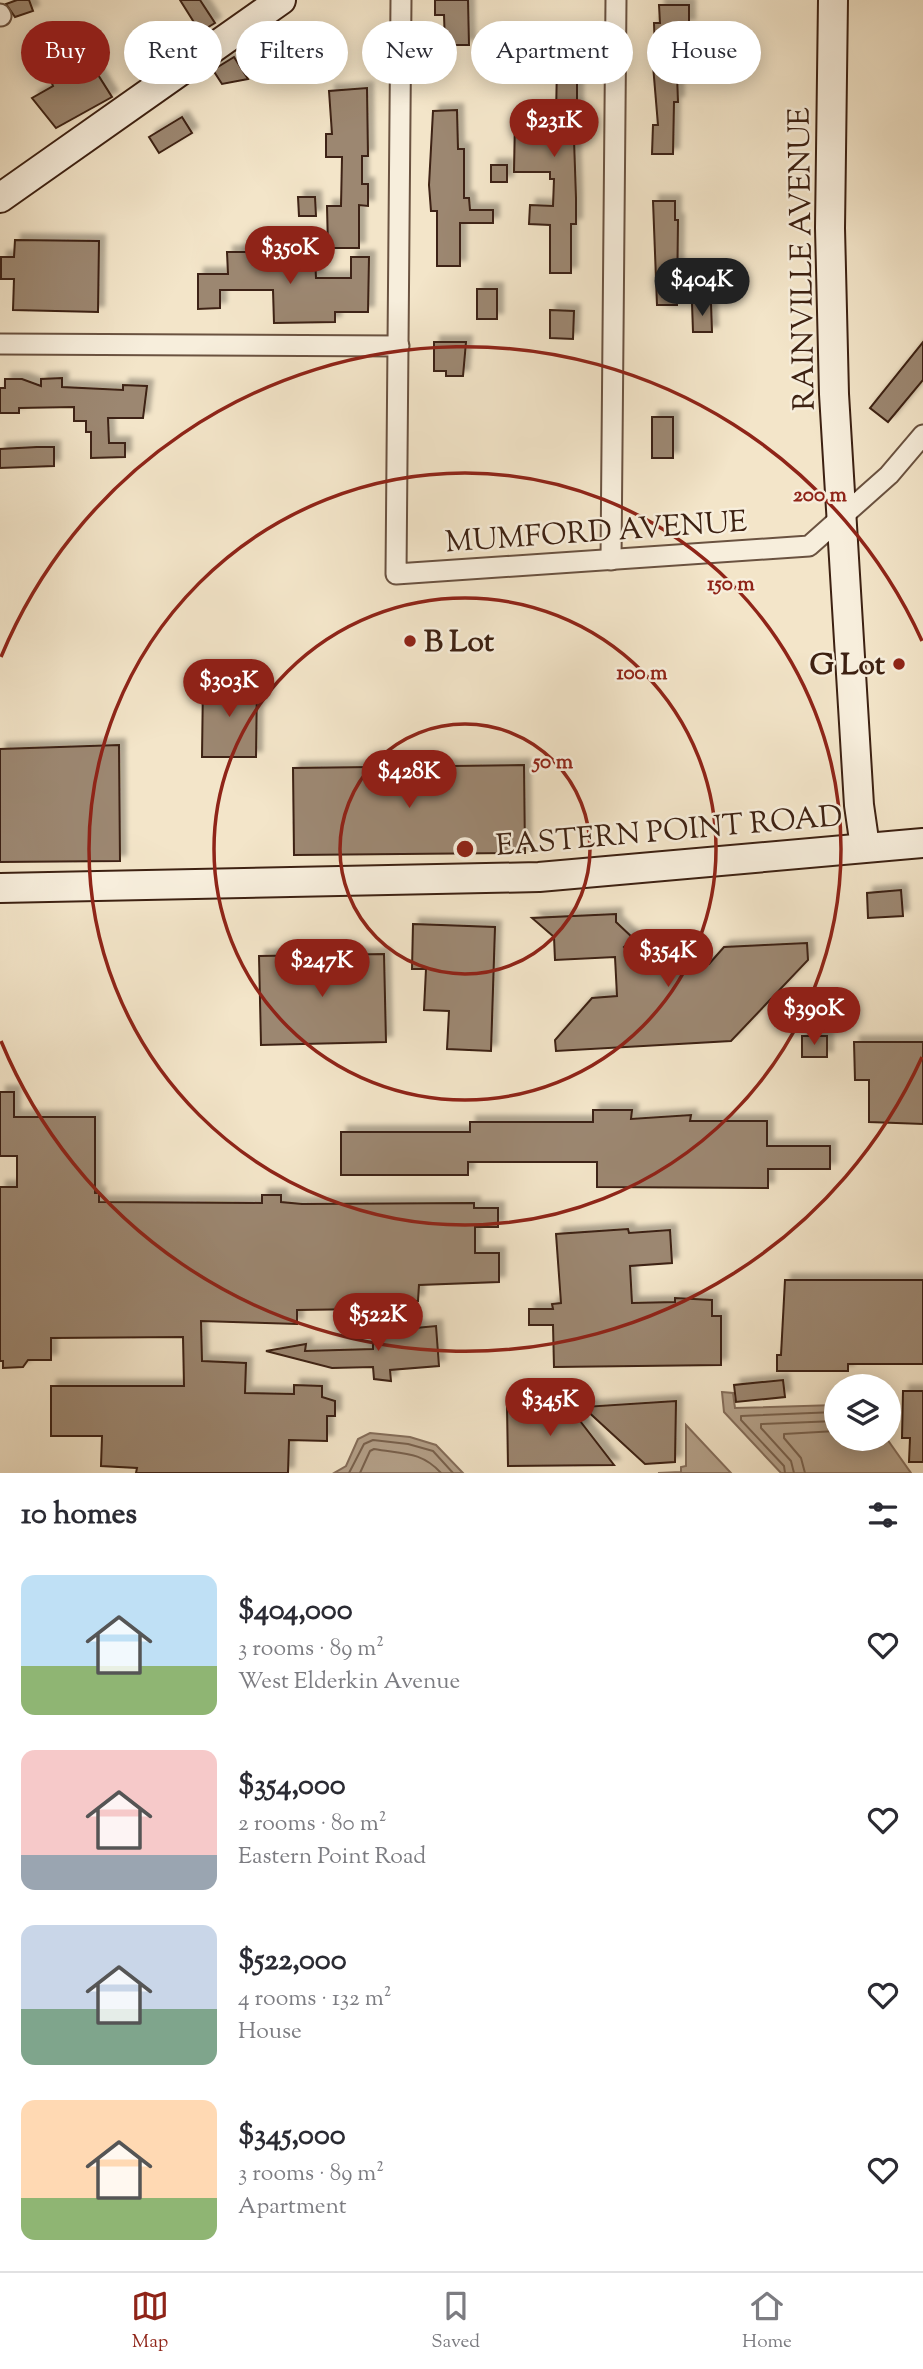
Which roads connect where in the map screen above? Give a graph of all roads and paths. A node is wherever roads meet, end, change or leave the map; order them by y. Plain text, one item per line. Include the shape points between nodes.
1 (281, 0) edge
2 (401, 0) edge
3 (616, 0) edge
4 (833, 0) edge
5 (0, 198) edge
6 (0, 344) edge
7 (399, 346) junction
8 (923, 435) edge
9 (841, 517) junction
10 (611, 560) junction
11 (923, 843) edge
12 (865, 847) junction
13 (0, 888) edge

1 - 5 main road
2 - 7 street
3 - 10 street
4 - 9 main road, RAINVILLE AVENUE via 830,228
6 - 7 street
7 - 10 street, MUMFORD AVENUE via 396,574
8 - 9 street, MUMFORD AVENUE via 889,475
9 - 10 street, MUMFORD AVENUE via 809,546
9 - 12 main road, RAINVILLE AVENUE
11 - 12 main road, EASTERN POINT ROAD
12 - 13 main road, EASTERN POINT ROAD via 538,877

